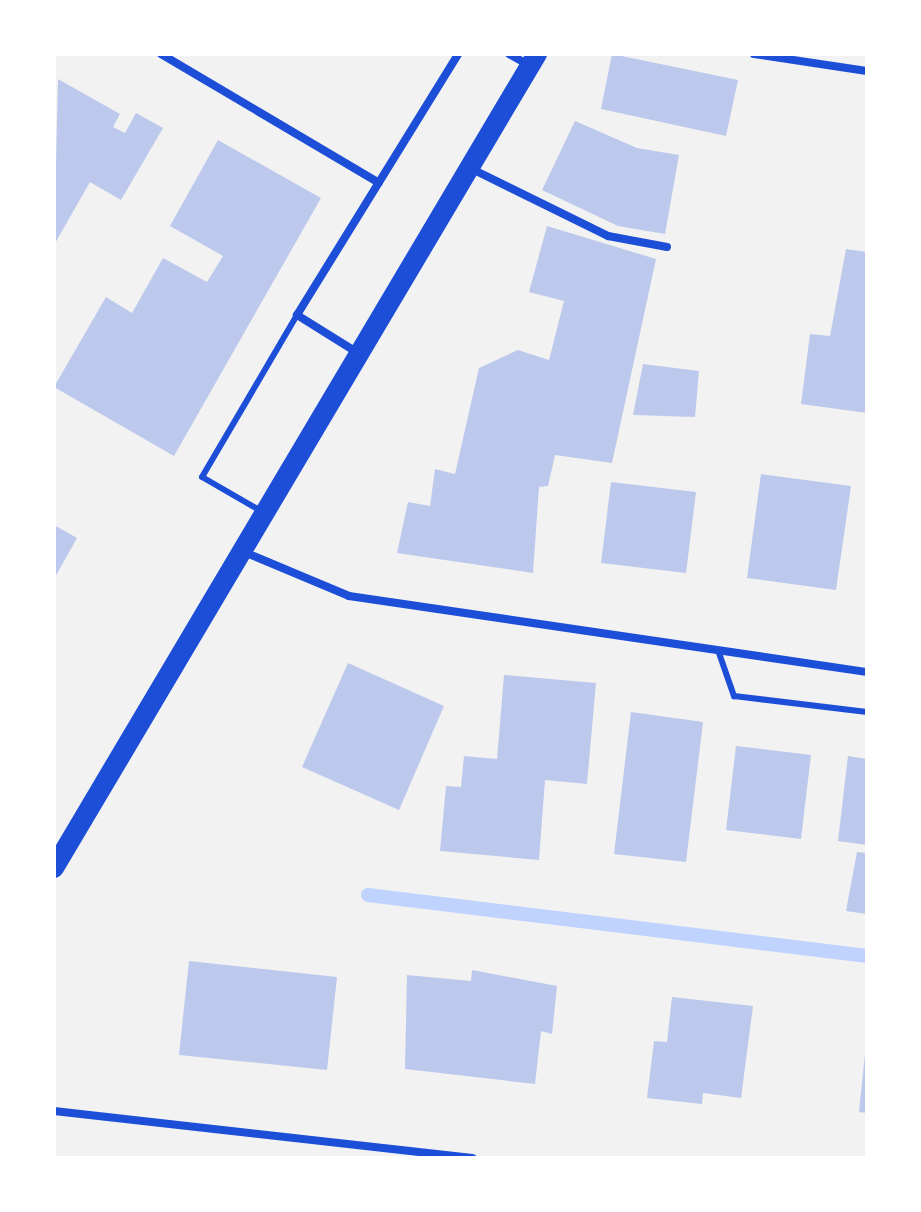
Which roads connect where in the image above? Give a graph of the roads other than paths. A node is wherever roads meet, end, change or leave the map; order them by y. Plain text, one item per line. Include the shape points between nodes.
1 (161, 54) edge
2 (458, 54) edge
3 (509, 54) edge
4 (754, 54) edge
5 (533, 60) edge
6 (867, 71) edge
7 (467, 167) junction
8 (379, 183) junction
9 (667, 247) dead end
10 (297, 315) junction
11 (358, 353) junction
12 (263, 512) junction
13 (240, 550) junction
14 (719, 653) junction
15 (867, 672) edge
16 (867, 712) edge
17 (54, 868) edge
18 (54, 1111) edge
19 (472, 1158) edge

1 - 8 street
2 - 8 street
3 - 5 street
4 - 6 street
5 - 7 main road
7 - 9 street via 608,236
7 - 11 main road
8 - 10 street
10 - 11 street
10 - 12 lane via 202,477
11 - 12 main road
12 - 13 main road
13 - 14 street via 349,596
13 - 17 main road
14 - 15 street
14 - 16 lane via 734,696
18 - 19 street

